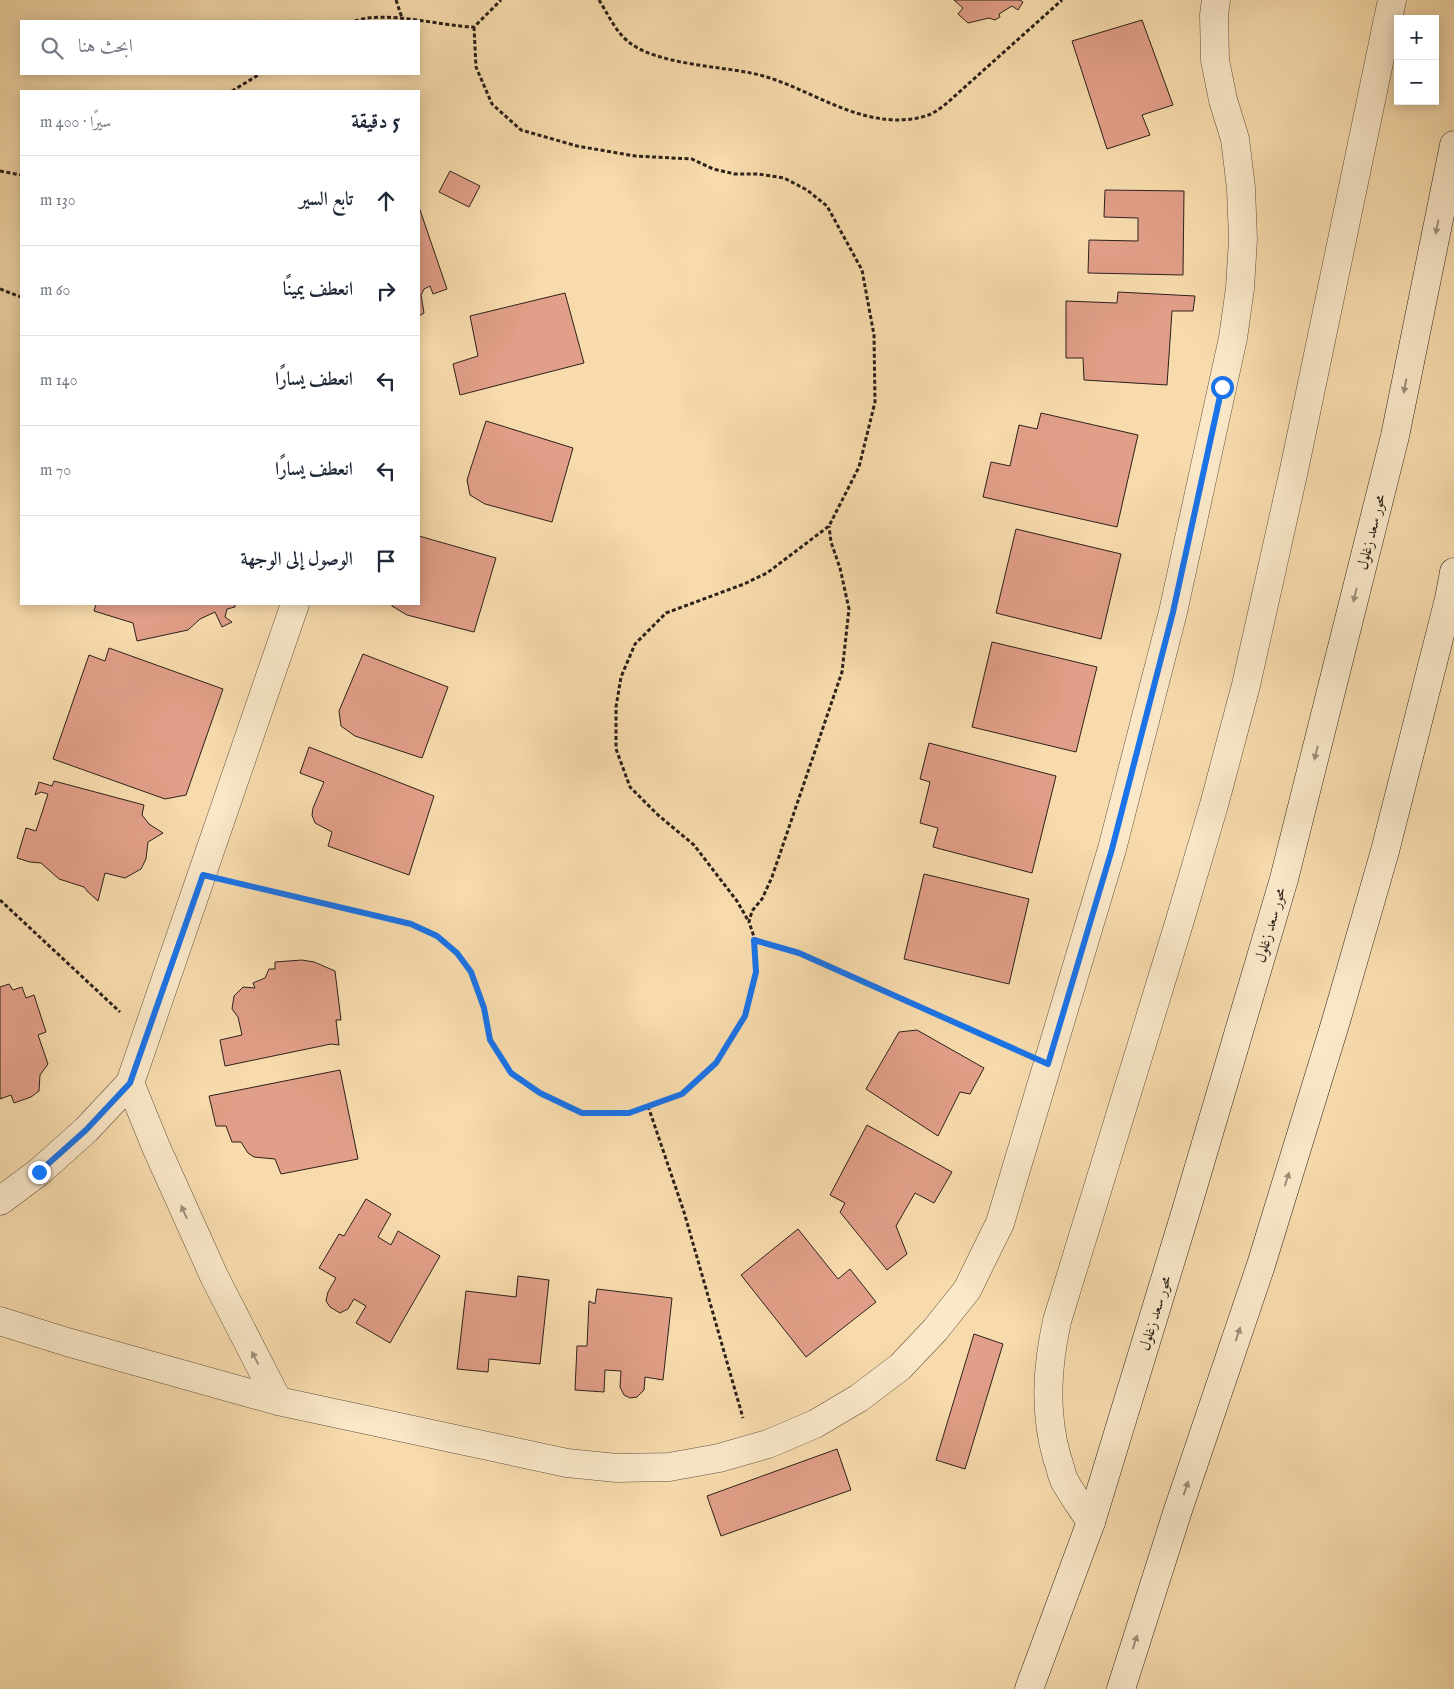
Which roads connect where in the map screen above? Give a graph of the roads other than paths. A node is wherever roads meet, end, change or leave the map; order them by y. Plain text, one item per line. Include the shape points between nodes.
1 (1216, 0) edge
2 (1392, 0) edge
3 (1454, 145) edge
4 (1454, 572) edge
5 (295, 605) edge
6 (130, 1083) junction
7 (0, 1201) edge
8 (0, 1321) edge
9 (278, 1401) junction
10 (1091, 1522) junction
11 (1029, 1689) edge
12 (1121, 1689) edge

1 - 9 street via 1215,60 1223,100 1236,139 1241,188 1243,239 1233,338 1173,612 1117,830 1000,1223 967,1290 900,1367 859,1398 815,1424 768,1444 719,1458 668,1466 592,1466
2 - 10 street via 1246,685 1214,805 1050,1352 1048,1400 1054,1448 1064,1479
3 -> 10 street, محور سعد زغلول via 1395,436 1284,879
12 -> 4 street via 1261,1266 1336,1020 1385,851
5 - 6 street
6 - 7 street via 86,1130
9 -> 6 street via 210,1268
8 - 9 street
10 - 11 street, محور سعد زغلول

